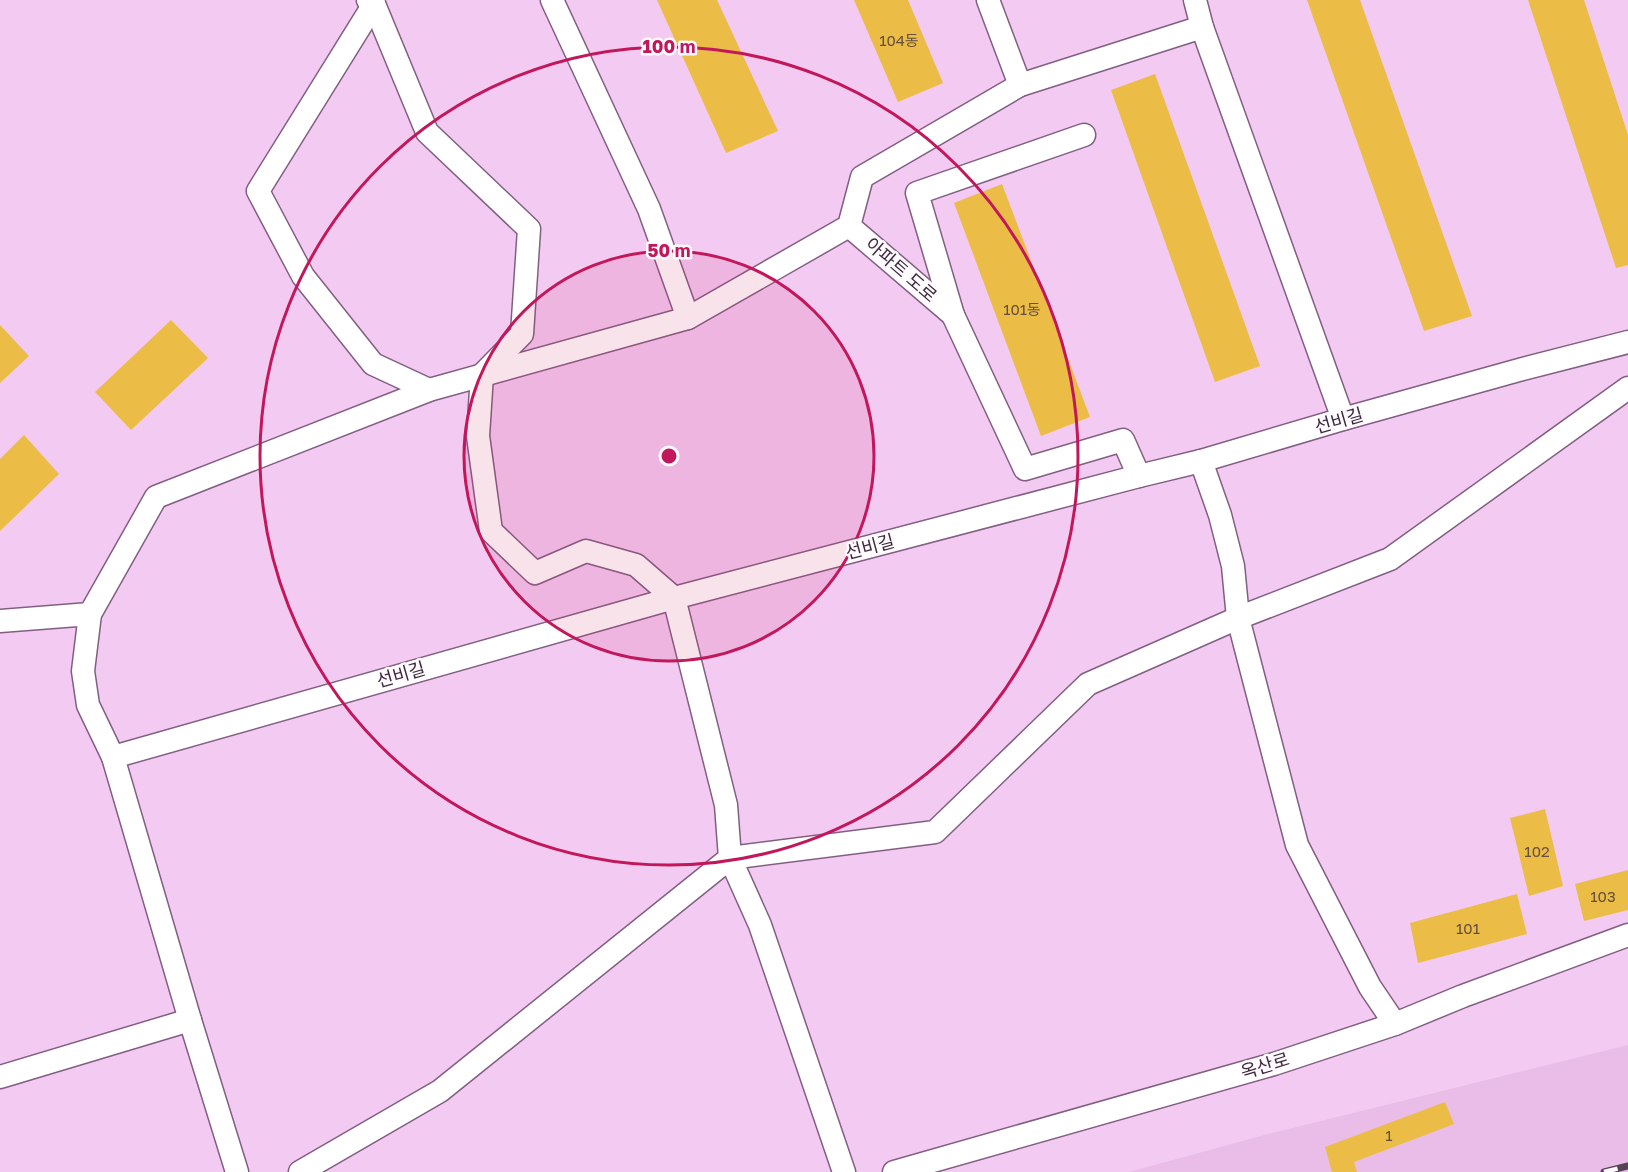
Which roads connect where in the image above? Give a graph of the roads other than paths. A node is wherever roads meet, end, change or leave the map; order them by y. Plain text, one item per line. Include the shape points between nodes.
1 (552, 0) edge
2 (988, 0) edge
3 (1195, 0) edge
4 (371, 2) edge
5 (1202, 27) junction
6 (1020, 85) junction
7 (1084, 135) dead end
8 (849, 226) junction
9 (953, 315) junction
10 (688, 318) junction
11 (1628, 342) edge
12 (482, 375) junction
13 (1628, 388) edge
14 (429, 390) junction
15 (1343, 419) junction
16 (1201, 461) junction
17 (1139, 476) junction
18 (674, 598) junction
19 (90, 614) junction
20 (1238, 618) junction
21 (0, 621) edge
22 (113, 757) junction
23 (730, 858) junction
24 (1628, 935) edge
25 (189, 1020) junction
26 (1395, 1024) junction
27 (0, 1077) edge
28 (237, 1172) edge
29 (300, 1172) edge
30 (844, 1172) edge
31 (894, 1172) edge

1 - 10 street via 649,209
2 - 6 street
3 - 5 street
4 - 12 street via 427,132 529,229 522,334
4 - 14 street via 258,191 303,276 373,364
5 - 6 street
5 - 15 street
6 - 8 street via 862,177
7 - 9 street via 917,193
8 - 9 street, 아파트 도로
8 - 10 street
9 - 17 street via 1025,469 1123,440
10 - 12 street
11 - 15 street, 선비길
12 - 14 street
12 - 18 street via 478,436 491,531 535,573 586,551 636,565
13 - 20 street via 1390,559
14 - 19 street via 156,497
15 - 16 street, 선비길
16 - 17 street, 선비길
16 - 20 street via 1233,566
17 - 18 street, 선비길
18 - 22 street, 선비길
18 - 23 street via 726,805
19 - 21 street
19 - 22 street via 83,671 88,705
20 - 23 street via 1088,684 936,832
20 - 26 street via 1297,845 1370,987
22 - 25 street
23 - 29 street via 440,1091
23 - 30 street via 760,925
24 - 26 street, 옥산로
25 - 27 street
25 - 28 street
26 - 31 street, 옥산로 via 1274,1064

